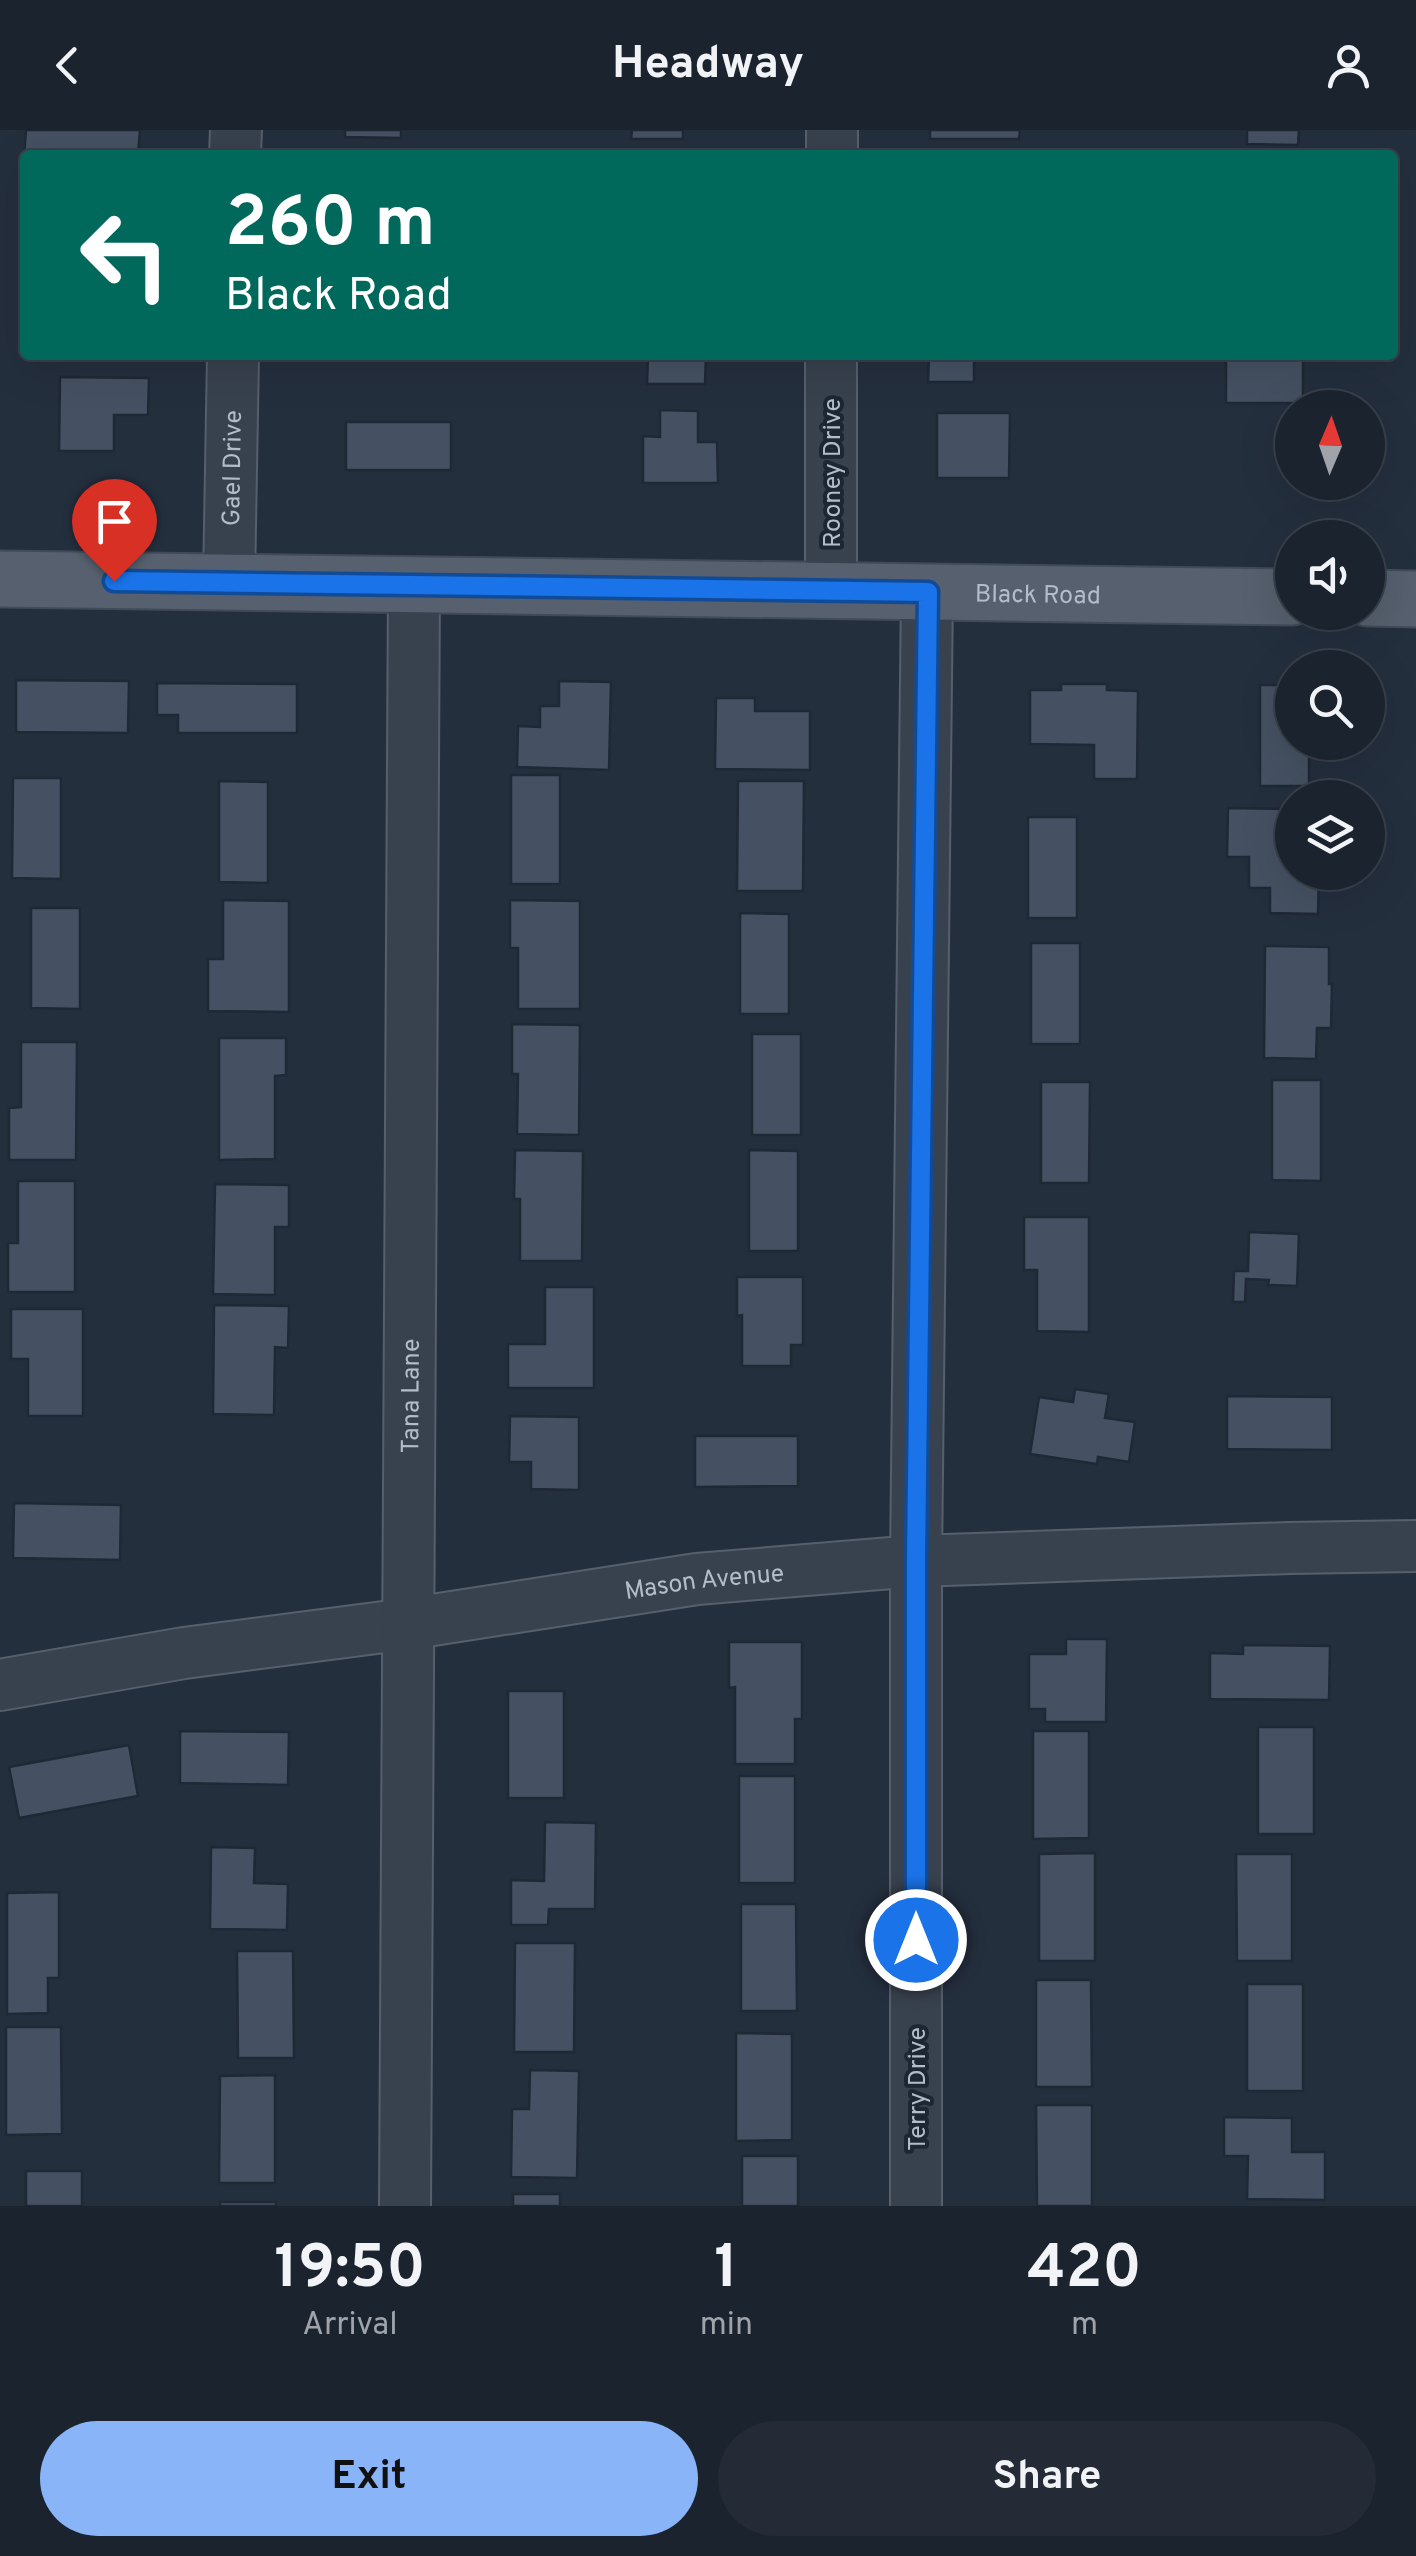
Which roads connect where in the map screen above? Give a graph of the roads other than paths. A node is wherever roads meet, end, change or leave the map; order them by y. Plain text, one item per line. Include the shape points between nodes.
1 (232, 360) edge
2 (831, 360) edge
3 (0, 580) edge
4 (229, 583) junction
5 (414, 585) junction
6 (830, 591) junction
7 (928, 592) junction
8 (1275, 597) edge
9 (1385, 598) edge
10 (1416, 599) edge
11 (1416, 1546) edge
12 (916, 1560) junction
13 (407, 1624) junction
14 (0, 1685) edge
15 (405, 2206) edge
16 (916, 2206) edge

1 - 4 street, Gael Drive
2 - 6 street, Rooney Drive
3 - 4 main road, Black Road
4 - 5 main road, Black Road
5 - 6 main road, Black Road
5 - 13 street, Tana Lane
6 - 7 main road, Black Road
7 - 8 main road, Black Road
7 - 12 street, Terry Drive
9 - 10 main road
11 - 12 street, Mason Avenue
12 - 13 street, Mason Avenue via 697,1579
12 - 16 street, Terry Drive
13 - 14 street, Mason Avenue
13 - 15 street, Tana Lane

